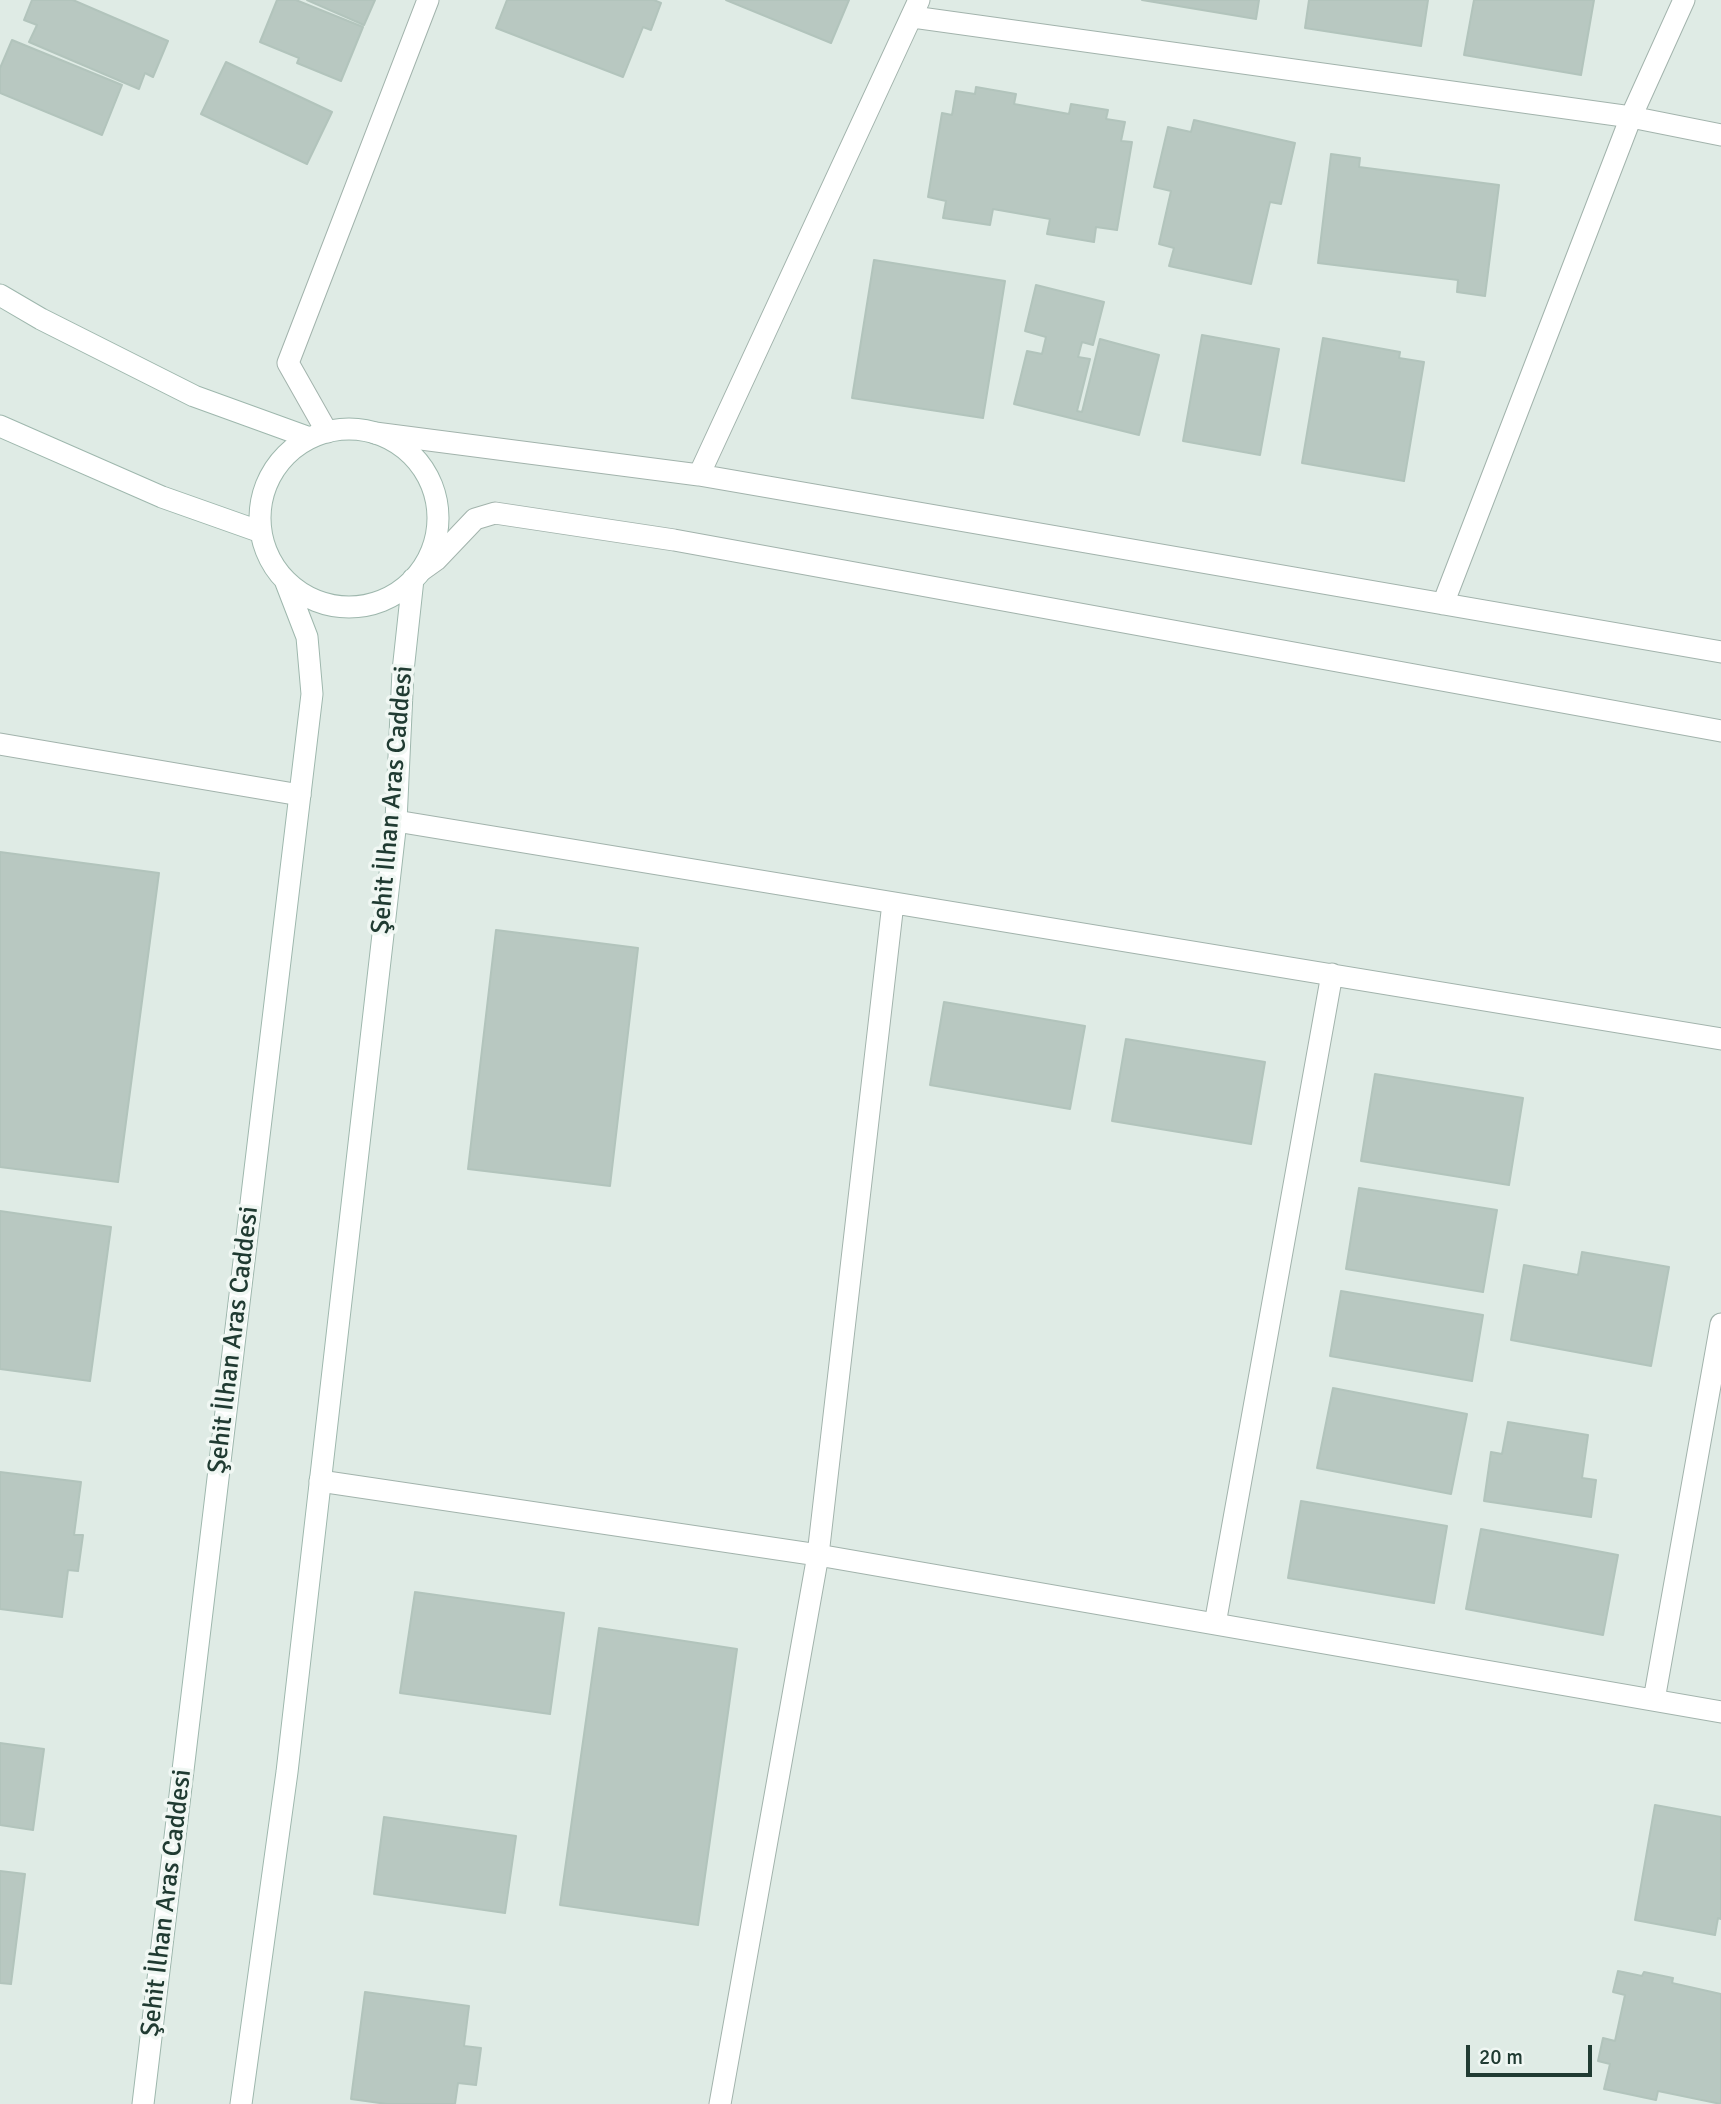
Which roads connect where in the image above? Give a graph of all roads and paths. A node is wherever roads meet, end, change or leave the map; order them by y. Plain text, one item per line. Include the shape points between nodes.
1 (428, 0) edge
2 (1684, 0) edge
3 (916, 9) edge
4 (1631, 117) junction
5 (1721, 135) edge
6 (0, 295) edge
7 (0, 425) edge
8 (375, 433) junction
9 (319, 435) junction
10 (699, 475) junction
11 (261, 532) junction
12 (417, 575) junction
13 (285, 580) junction
14 (1443, 604) junction
15 (1721, 652) edge
16 (1721, 731) edge
17 (0, 744) edge
18 (300, 795) junction
19 (396, 821) junction
20 (893, 903) junction
21 (1332, 974) junction
22 (1721, 1039) edge
23 (1721, 1324) edge
24 (320, 1481) junction
25 (818, 1555) junction
26 (1215, 1624) junction
27 (1654, 1700) junction
28 (1721, 1712) edge
29 (143, 2104) edge
30 (241, 2104) edge
31 (720, 2104) edge

1 - 9 street via 288,363
2 - 4 street
3 - 4 street
3 - 10 street
4 - 5 street
4 - 14 street
6 - 9 street via 194,396
7 - 11 street via 162,497
8 - 9 street via 351,429
8 - 10 street
8 - 12 street via 397,442 415,458 437,501 439,525 433,549
9 - 11 street via 291,450 276,467 265,487
10 - 14 street
11 - 13 street via 269,558
12 - 13 street via 382,601 356,606 306,596
12 - 16 street via 475,519 495,513 674,540
12 - 19 street, Şehit İlhan Aras Caddesi via 403,671
13 - 18 street, Şehit İlhan Aras Caddesi via 307,637 312,694
14 - 15 street
17 - 18 street
18 - 29 street, Şehit İlhan Aras Caddesi
19 - 20 street
19 - 24 street, Şehit İlhan Aras Caddesi
20 - 21 street
20 - 25 street
21 - 22 street
21 - 26 street
23 - 27 street
24 - 25 street
24 - 30 street, Şehit İlhan Aras Caddesi via 287,1772
25 - 26 street
25 - 31 street
26 - 27 street
27 - 28 street

